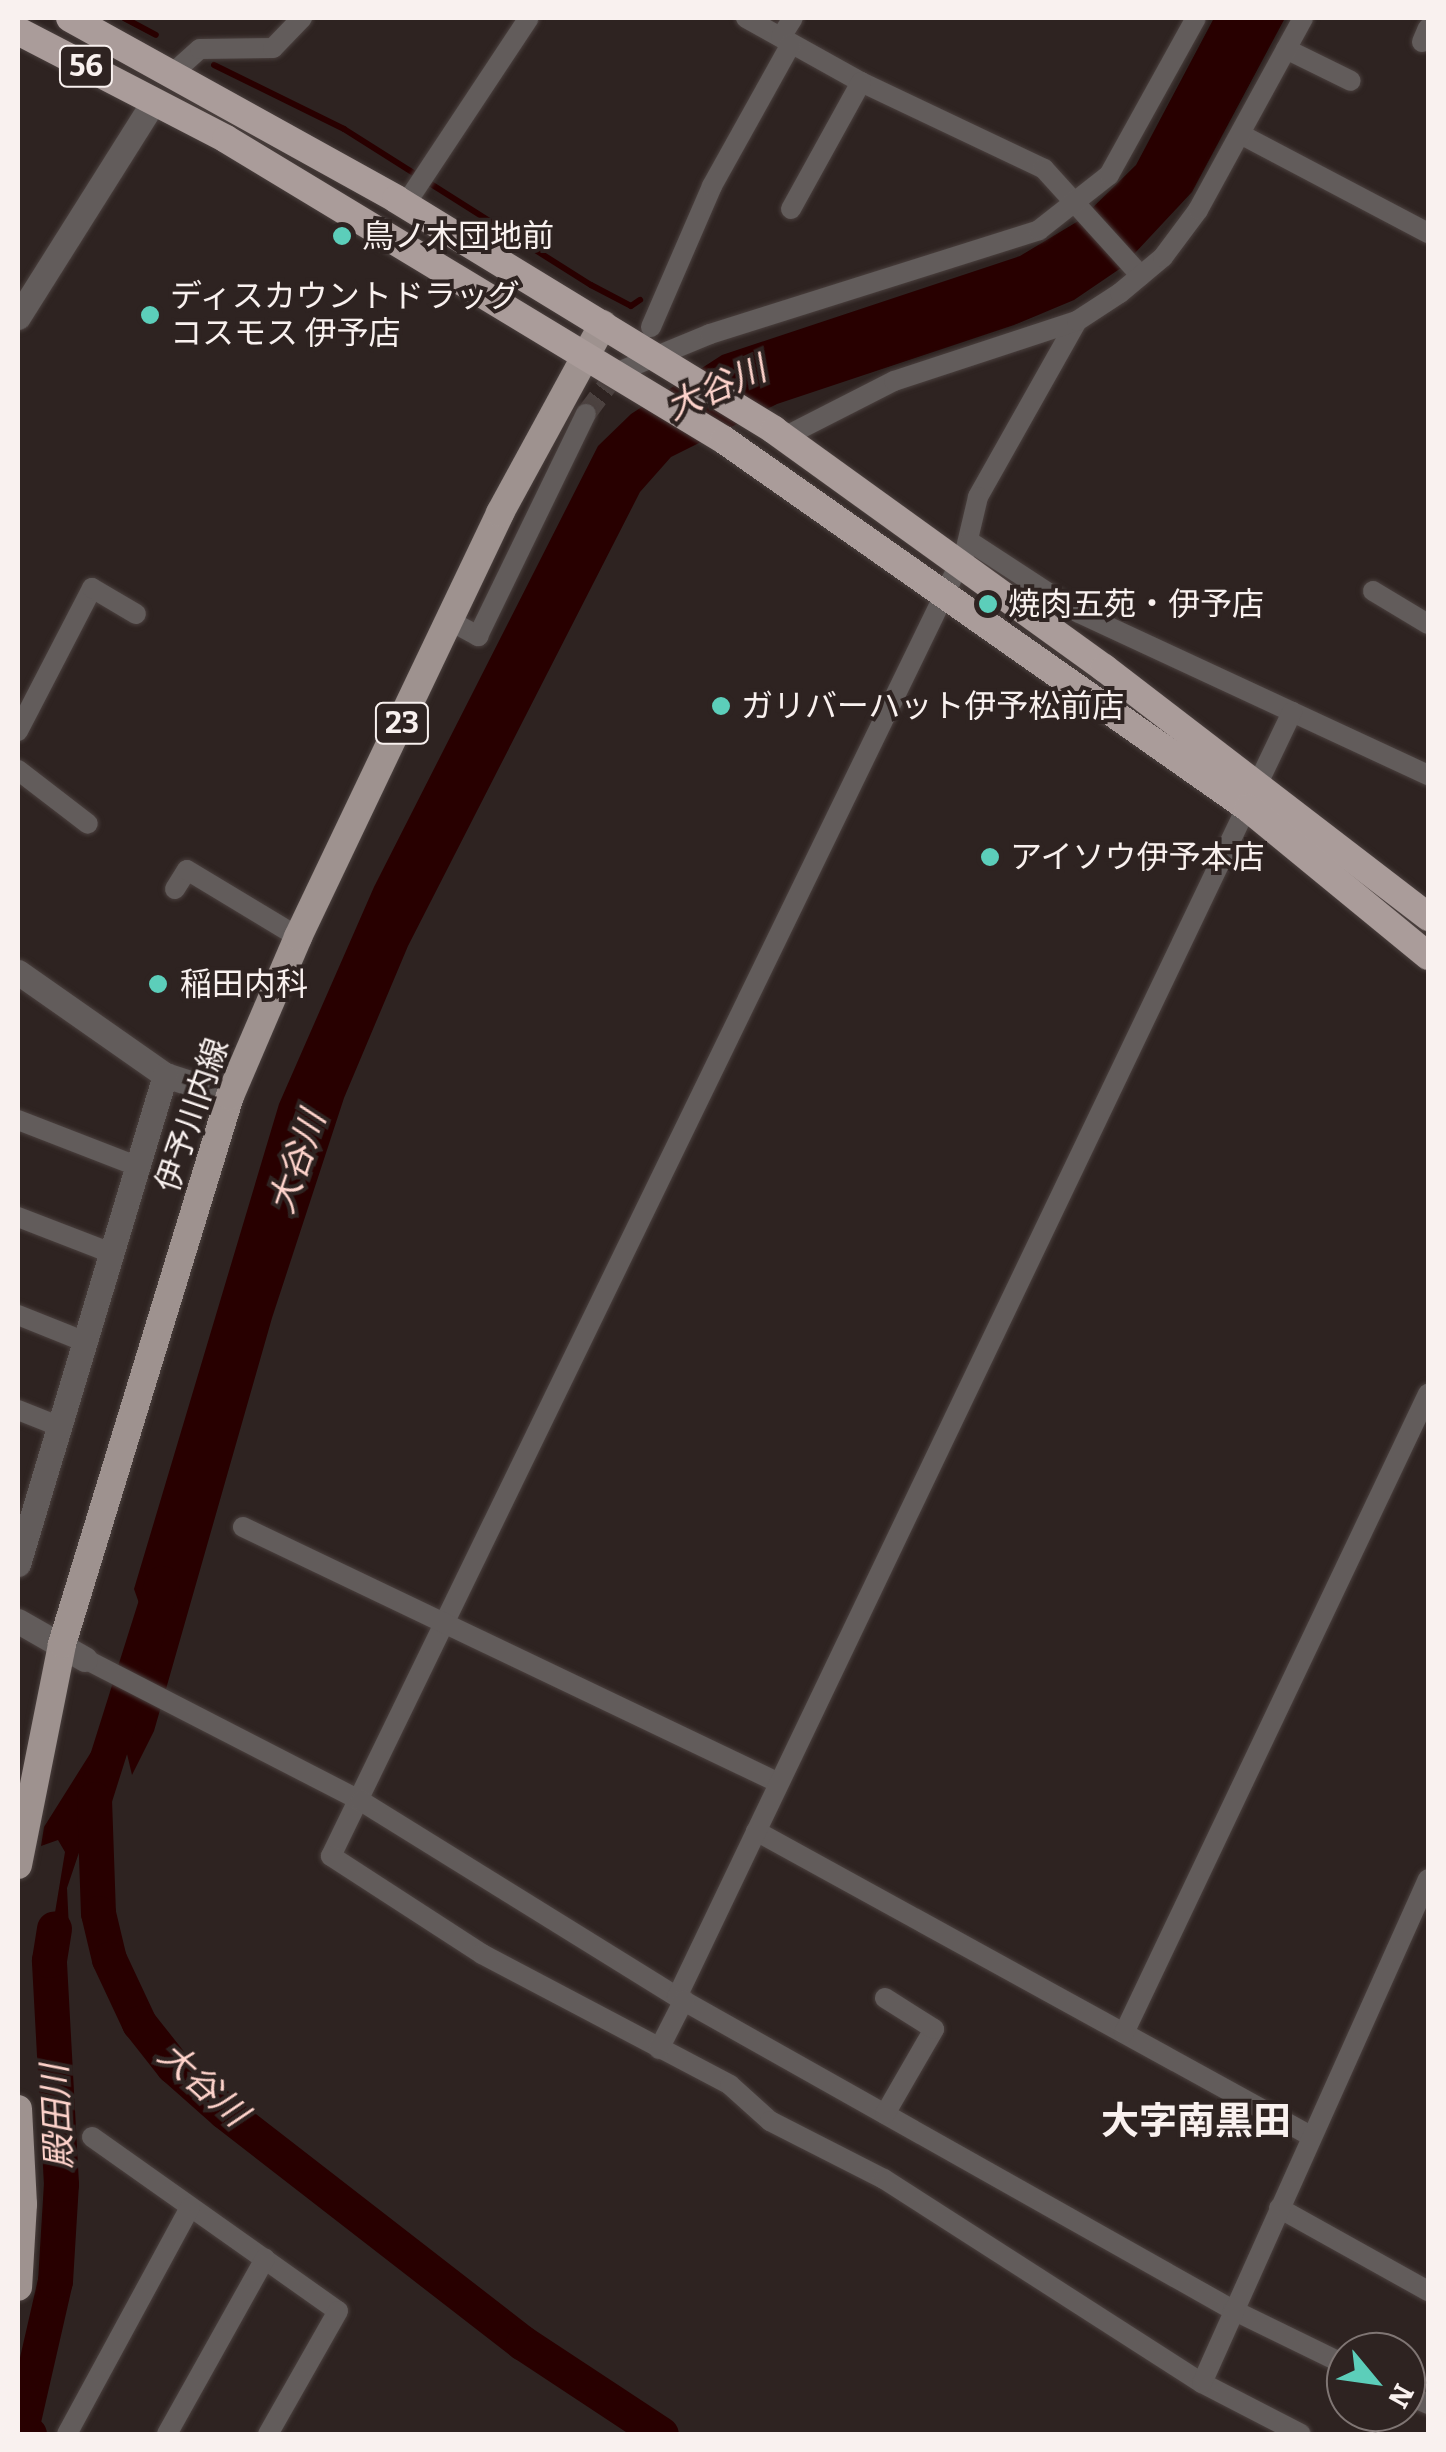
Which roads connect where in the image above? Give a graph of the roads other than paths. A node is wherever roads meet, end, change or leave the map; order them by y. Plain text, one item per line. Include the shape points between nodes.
1 (70, 18) edge
2 (302, 18) edge
3 (528, 18) edge
4 (746, 18) edge
5 (792, 18) edge
6 (1196, 18) edge
7 (1303, 18) edge
8 (18, 30) edge
9 (786, 40) junction
10 (1286, 50) junction
11 (174, 73) junction
12 (862, 82) junction
13 (1351, 82) dead end
14 (154, 101) junction
15 (1242, 135) junction
16 (1082, 204) junction
17 (405, 205) junction
18 (791, 208) dead end
19 (1428, 233) edge
20 (1138, 272) junction
21 (18, 317) edge
22 (1076, 321) junction
23 (603, 324) junction
24 (651, 327) dead end
25 (584, 355) junction
26 (666, 362) junction
27 (612, 374) junction
28 (586, 414) tunnel mouth
29 (779, 434) junction
30 (962, 553) junction
31 (1373, 591) dead end
32 (941, 596) junction
33 (136, 614) dead end
34 (452, 622) junction
35 (1428, 624) edge
36 (1292, 712) junction
37 (18, 730) edge
38 (18, 770) edge
39 (1428, 775) edge
40 (1254, 797) junction
41 (88, 824) dead end
42 (175, 889) dead end
43 (1428, 918) edge
44 (298, 937) junction
45 (1428, 956) edge
46 (18, 972) edge
47 (166, 1075) junction
48 (230, 1096) junction
49 (18, 1120) edge
50 (139, 1167) junction
51 (18, 1218) edge
52 (114, 1254) junction
53 (18, 1314) edge
54 (88, 1344) junction
55 (1428, 1394) edge
56 (18, 1410) edge
57 (61, 1428) junction
58 (26, 1511) edge
59 (243, 1527) dead end
60 (18, 1564) edge
61 (18, 1622) edge
62 (446, 1623) junction
63 (73, 1651) junction
64 (779, 1783) junction
65 (361, 1801) junction
66 (756, 1830) junction
67 (18, 1865) edge
68 (1427, 1888) edge
69 (898, 1998) dead end
70 (681, 1999) junction
71 (1124, 2033) junction
72 (659, 2049) junction
73 (18, 2108) edge
74 (884, 2114) junction
75 (1309, 2135) junction
76 (92, 2138) dead end
77 (190, 2206) junction
78 (1279, 2208) junction
79 (265, 2260) junction
80 (18, 2287) edge
81 (1428, 2291) edge
82 (1234, 2310) junction
83 (1326, 2355) edge
84 (1202, 2384) junction
85 (67, 2434) edge
86 (167, 2434) edge
87 (268, 2434) edge
88 (1301, 2434) edge

1 - 11 highway, 56
2 - 11 street via 273,48 200,48
3 - 17 street
4 - 9 street
5 - 9 street
6 - 16 street via 1132,140
7 - 10 street
8 - 14 highway, 56
9 - 12 street
9 - 24 street
10 - 13 street
10 - 15 street
11 - 14 highway, 56
11 - 17 highway, 56
12 - 16 street via 1044,169
12 - 18 street
14 - 21 street
14 - 25 highway, 56
15 - 19 street
15 - 20 street via 1181,235
16 - 20 street
16 - 26 street via 1002,246
17 - 23 highway, 56
20 - 22 street
22 - 29 street via 894,382
22 - 30 street via 978,497
23 - 25 main road, 伊予川内線 / 23
23 - 26 highway, 56
25 - 27 highway, 56
25 - 34 main road, 伊予川内線 / 23
26 - 27 street
26 - 29 highway, 56
27 - 32 highway, 56 via 724,440
28 - 34 street via 478,636
29 - 30 highway, 56
30 - 32 street
30 - 36 street
30 - 40 highway, 56
31 - 35 street
32 - 40 highway, 56
32 - 62 street
33 - 37 street via 92,588
34 - 44 main road, 伊予川内線 / 23
36 - 39 street
36 - 40 street
38 - 41 street
40 - 43 highway, 56
40 - 45 highway, 56
40 - 64 street
42 - 44 street via 186,870
44 - 48 main road, 伊予川内線 / 23
46 - 47 street
47 - 48 street
47 - 50 street
48 - 63 main road, 伊予川内線 / 23
49 - 50 street
50 - 52 street
51 - 52 street
52 - 54 street
53 - 54 street
54 - 57 street
55 - 71 street
56 - 57 street
57 - 58 street
58 - 60 street
59 - 62 street
61 - 63 street
62 - 64 street
62 - 65 street
63 - 65 street
63 - 67 main road, 伊予川内線 / 23 via 30,1779
64 - 66 street
65 - 70 street
65 - 72 street via 331,1856 482,1954
66 - 70 street
66 - 71 street
68 - 75 street
69 - 74 street via 934,2028
70 - 72 street
70 - 74 street
71 - 75 street
72 - 84 street via 730,2084 770,2121 821,2152 884,2179
73 - 80 main road
74 - 82 street
75 - 78 street
76 - 77 street
77 - 79 street
77 - 85 street
78 - 81 street
78 - 82 street
79 - 86 street
79 - 87 street via 338,2311
82 - 83 street
82 - 84 street
84 - 88 street

